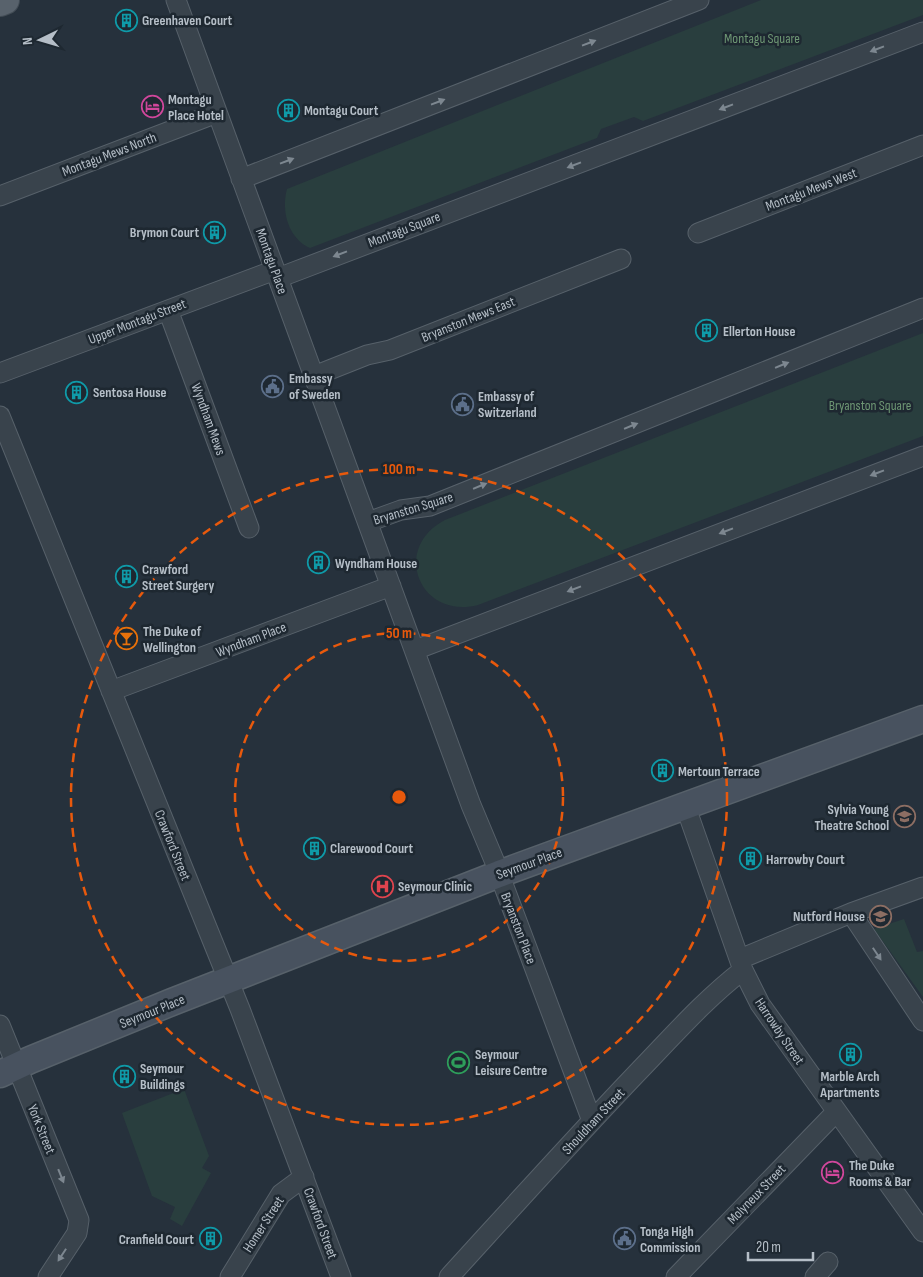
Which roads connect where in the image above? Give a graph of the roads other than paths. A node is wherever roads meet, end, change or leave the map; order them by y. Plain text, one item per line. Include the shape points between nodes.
1 (5, 0) edge
2 (176, 0) edge
3 (699, 0) edge
4 (0, 2) edge
5 (923, 32) edge
6 (217, 113) junction
7 (923, 144) edge
8 (241, 179) junction
9 (0, 196) edge
10 (698, 233) dead end
11 (621, 259) dead end
12 (276, 274) junction
13 (923, 308) edge
14 (168, 310) junction
15 (0, 373) edge
16 (314, 376) junction
17 (0, 416) edge
18 (923, 456) edge
19 (368, 522) junction
20 (249, 528) dead end
21 (391, 586) junction
22 (415, 650) junction
23 (111, 691) junction
24 (923, 720) edge
25 (685, 805) junction
26 (499, 874) junction
27 (923, 887) edge
28 (850, 913) junction
29 (742, 964) junction
30 (228, 981) junction
31 (923, 1021) edge
32 (0, 1025) edge
33 (8, 1070) edge
34 (836, 1112) junction
35 (592, 1121) junction
36 (304, 1177) junction
37 (923, 1232) edge
38 (828, 1262) dead end
39 (48, 1277) edge
40 (230, 1277) edge
41 (340, 1277) edge
42 (449, 1277) edge
43 (676, 1277) edge
44 (815, 1277) edge

1 - 4 main road
2 - 6 street, Montagu Place
8 -> 3 street
5 -> 12 street, Montagu Square
6 - 8 street, Montagu Place
6 - 9 street, Montagu Mews North
7 - 10 street, Montagu Mews West
8 - 12 street, Montagu Place
11 - 16 street, Bryanston Mews East via 390,350 367,355
12 - 14 street, Upper Montagu Street
12 - 16 street, Montagu Place
19 -> 13 street, Bryanston Square via 401,510 430,506
14 - 15 street, Upper Montagu Street
14 - 20 street, Wyndham Mews
16 - 19 street, Montagu Place
17 - 23 street, Crawford Street
18 -> 22 street
19 - 21 street, Bryanston Square
21 - 22 street, Bryanston Square
21 - 23 street, Wyndham Place
22 - 26 street, Bryanston Place
23 - 30 street, Crawford Street
24 - 25 street, Seymour Place
25 - 26 street, Seymour Place
25 - 29 street, Harrowby Street
26 - 30 street, Seymour Place
26 - 35 street, Bryanston Place
27 - 28 street, Shouldham Street
28 - 29 street, Shouldham Street
28 -> 31 street
29 - 34 street, Harrowby Street via 760,1004
29 - 35 street, Shouldham Street
30 - 33 street, Seymour Place
30 - 36 street, Crawford Street
32 - 33 street, York Street
33 -> 39 street, York Street via 79,1220 76,1234
34 - 37 street, Harrowby Street
34 - 43 street, Molyneux Street
35 - 42 street, Shouldham Street
36 - 40 street, Homer Street via 281,1194
36 - 41 street, Crawford Street
38 - 44 street

